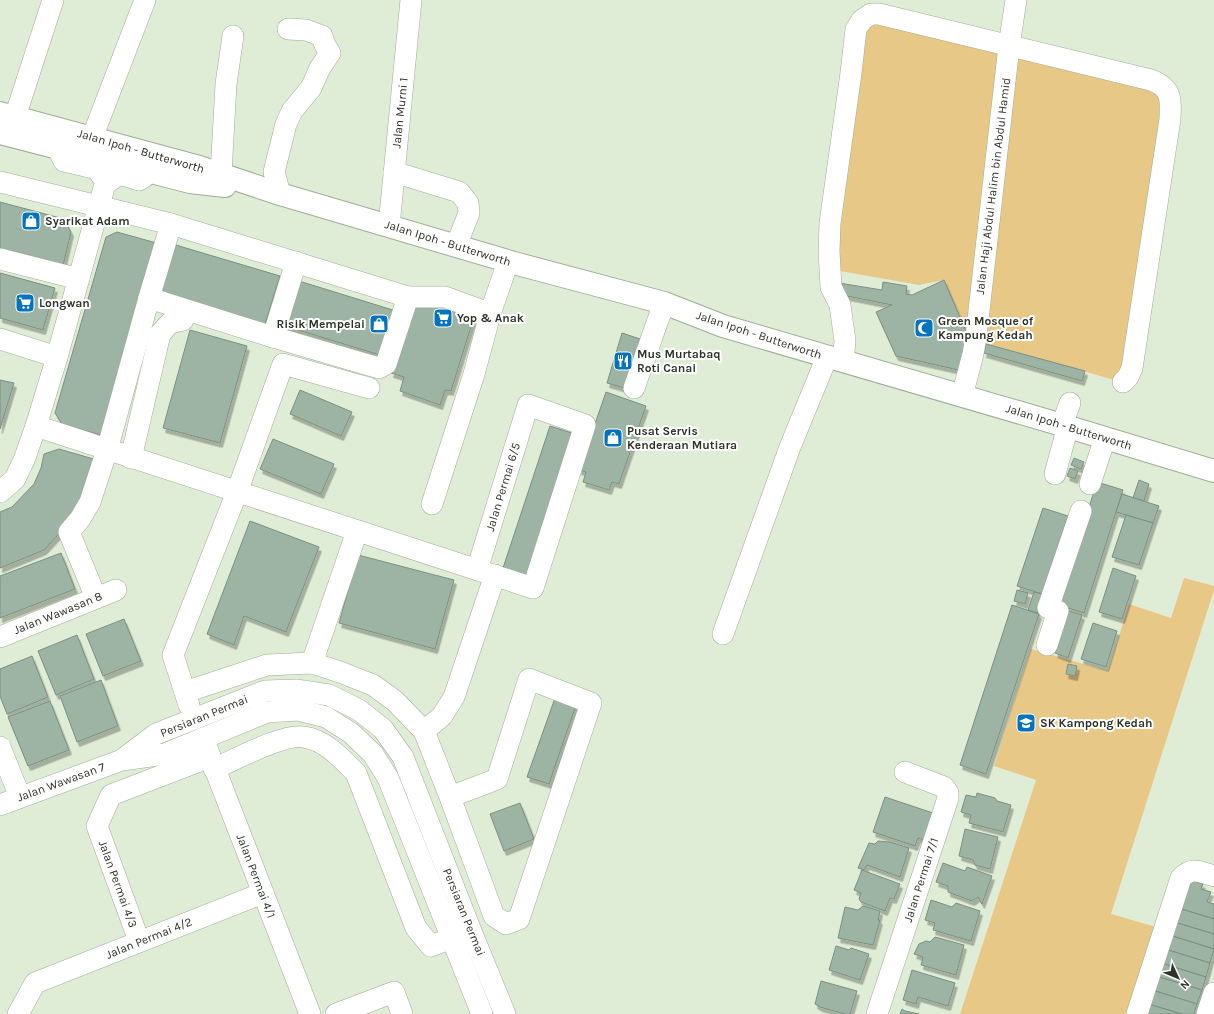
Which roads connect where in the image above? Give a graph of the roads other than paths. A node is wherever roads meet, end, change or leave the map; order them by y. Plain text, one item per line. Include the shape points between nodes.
1 (53, 0) edge
2 (145, 0) edge
3 (411, 0) edge
4 (1016, 0) edge
5 (288, 29) dead end
6 (233, 36) dead end
7 (1009, 46) junction
8 (8, 115) edge
9 (0, 133) edge
10 (92, 138) junction
11 (57, 148) junction
12 (154, 172) junction
13 (394, 172) junction
14 (221, 174) junction
15 (0, 182) edge
16 (105, 184) junction
17 (280, 194) junction
18 (99, 206) junction
19 (171, 224) junction
20 (389, 226) junction
21 (456, 246) junction
22 (0, 259) edge
23 (296, 262) junction
24 (508, 262) junction
25 (79, 279) junction
26 (408, 297) junction
27 (149, 298) junction
28 (664, 303) junction
29 (491, 311) junction
30 (183, 320) dead end
31 (273, 337) junction
32 (0, 339) edge
33 (58, 357) junction
34 (835, 359) junction
35 (1123, 382) dead end
36 (369, 388) dead end
37 (634, 388) dead end
38 (962, 396) junction
39 (1070, 403) dead end
40 (1065, 425) junction
41 (36, 426) junction
42 (1106, 438) junction
43 (107, 450) junction
44 (131, 458) junction
45 (1214, 471) edge
46 (1055, 474) dead end
47 (1090, 484) dead end
48 (0, 492) edge
49 (237, 492) junction
50 (432, 504) dead end
51 (1081, 511) dead end
52 (357, 531) junction
53 (486, 573) junction
54 (116, 590) dead end
55 (96, 598) junction
56 (724, 634) dead end
57 (0, 637) edge
58 (1047, 645) dead end
59 (312, 663) junction
60 (185, 692) junction
61 (194, 719) junction
62 (424, 731) junction
63 (0, 747) edge
64 (209, 755) junction
65 (122, 760) junction
66 (905, 772) dead end
67 (20, 797) junction
68 (450, 797) junction
69 (0, 805) edge
70 (1205, 873) edge
71 (262, 893) junction
72 (462, 935) junction
73 (139, 942) junction
74 (1214, 993) edge
75 (18, 1014) edge
76 (310, 1014) edge
77 (336, 1014) edge
78 (402, 1014) edge
79 (482, 1014) edge
80 (505, 1014) edge
81 (877, 1014) edge
82 (1137, 1014) edge
83 (1207, 1014) edge

1 - 8 street
2 - 10 street
3 - 13 street, Jalan Murni 1
4 - 7 street, Jalan Haji Abdul Halim bin Abdul Hamid
5 - 17 street via 306,30 322,36 330,54 311,88 289,117 275,166
6 - 14 street via 226,84
7 - 34 street via 879,14 871,14 862,20 856,29 830,224 831,287 840,305 846,341
7 - 35 street via 1160,83 1165,87 1171,100 1132,368
7 - 38 street, Jalan Haji Abdul Halim bin Abdul Hamid via 979,356
8 - 10 highway, Jalan Ipoh - Butterworth
9 - 11 highway, Jalan Ipoh - Butterworth
10 - 14 highway, Jalan Ipoh - Butterworth
11 - 12 highway, Jalan Ipoh - Butterworth
11 - 16 street via 64,162 98,169
12 - 16 street via 139,180 120,174
12 - 17 highway, Jalan Ipoh - Butterworth via 190,182
13 - 20 street, Jalan Murni 1
13 - 21 street via 459,192 468,203 469,213
14 - 17 highway, Jalan Ipoh - Butterworth
15 - 18 street
16 - 18 street
17 - 20 highway, Jalan Ipoh - Butterworth
18 - 19 street
18 - 25 street
19 - 23 street
19 - 27 street
20 - 21 highway, Jalan Ipoh - Butterworth
21 - 24 highway, Jalan Ipoh - Butterworth
22 - 25 street
23 - 26 street
23 - 31 street
24 - 28 highway, Jalan Ipoh - Butterworth
24 - 29 street
25 - 33 street
26 - 29 street via 445,298 486,312
26 - 31 street via 386,364 379,368
27 - 31 street
27 - 43 street
28 - 34 highway, Jalan Ipoh - Butterworth via 723,326
28 - 37 street
29 - 50 street via 474,374
30 - 44 street via 170,323 160,334
32 - 33 street
33 - 41 street
34 - 38 highway, Jalan Ipoh - Butterworth
34 - 56 street via 790,447
36 - 49 street via 283,364
38 - 40 highway, Jalan Ipoh - Butterworth
39 - 40 street
40 - 42 highway, Jalan Ipoh - Butterworth
40 - 46 street
41 - 43 street
41 - 48 street via 15,479
42 - 45 highway, Jalan Ipoh - Butterworth
42 - 47 street
43 - 44 street
43 - 55 street via 90,502 69,532
44 - 49 street
49 - 52 street
49 - 60 street via 173,655
51 - 58 street via 1048,608 1058,611
52 - 53 street
52 - 59 street
53 - 53 street, Jalan Permai 6/5 via 528,405 585,425 533,588
53 - 62 street, Jalan Permai 6/5 via 454,697 442,716
54 - 55 street, Jalan Wawasan 8
55 - 57 street, Jalan Wawasan 8
59 - 60 street via 267,665
59 - 62 street via 373,685 395,701
60 - 61 street
61 - 65 street, Persiaran Permai via 156,734
61 - 72 street, Persiaran Permai via 265,692 296,690 329,695 359,710 383,729 403,757
62 - 68 street
63 - 67 street
64 - 65 street, Persiaran Permai via 165,754
64 - 71 street, Jalan Permai 4/1
64 - 72 street via 303,736 321,743 338,754 356,773 416,928 431,946
64 - 72 street, Persiaran Permai via 267,712 298,710 326,717 351,733 373,754 388,778
64 - 73 street, Jalan Permai 4/3 via 111,795 97,826
65 - 67 street, Jalan Wawasan 7
66 - 81 street, Jalan Permai 7/1 via 944,788 948,798
67 - 69 street, Jalan Wawasan 7
68 - 68 street via 497,779 529,679 591,703 519,919 506,924 494,916
70 - 82 street via 1191,870 1181,878
71 - 73 street, Jalan Permai 4/2
71 - 76 street, Jalan Permai 4/1
72 - 79 street, Persiaran Permai
72 - 80 street, Persiaran Permai
73 - 75 street, Jalan Permai 4/2 via 35,983
74 - 83 street
77 - 78 street via 394,992

